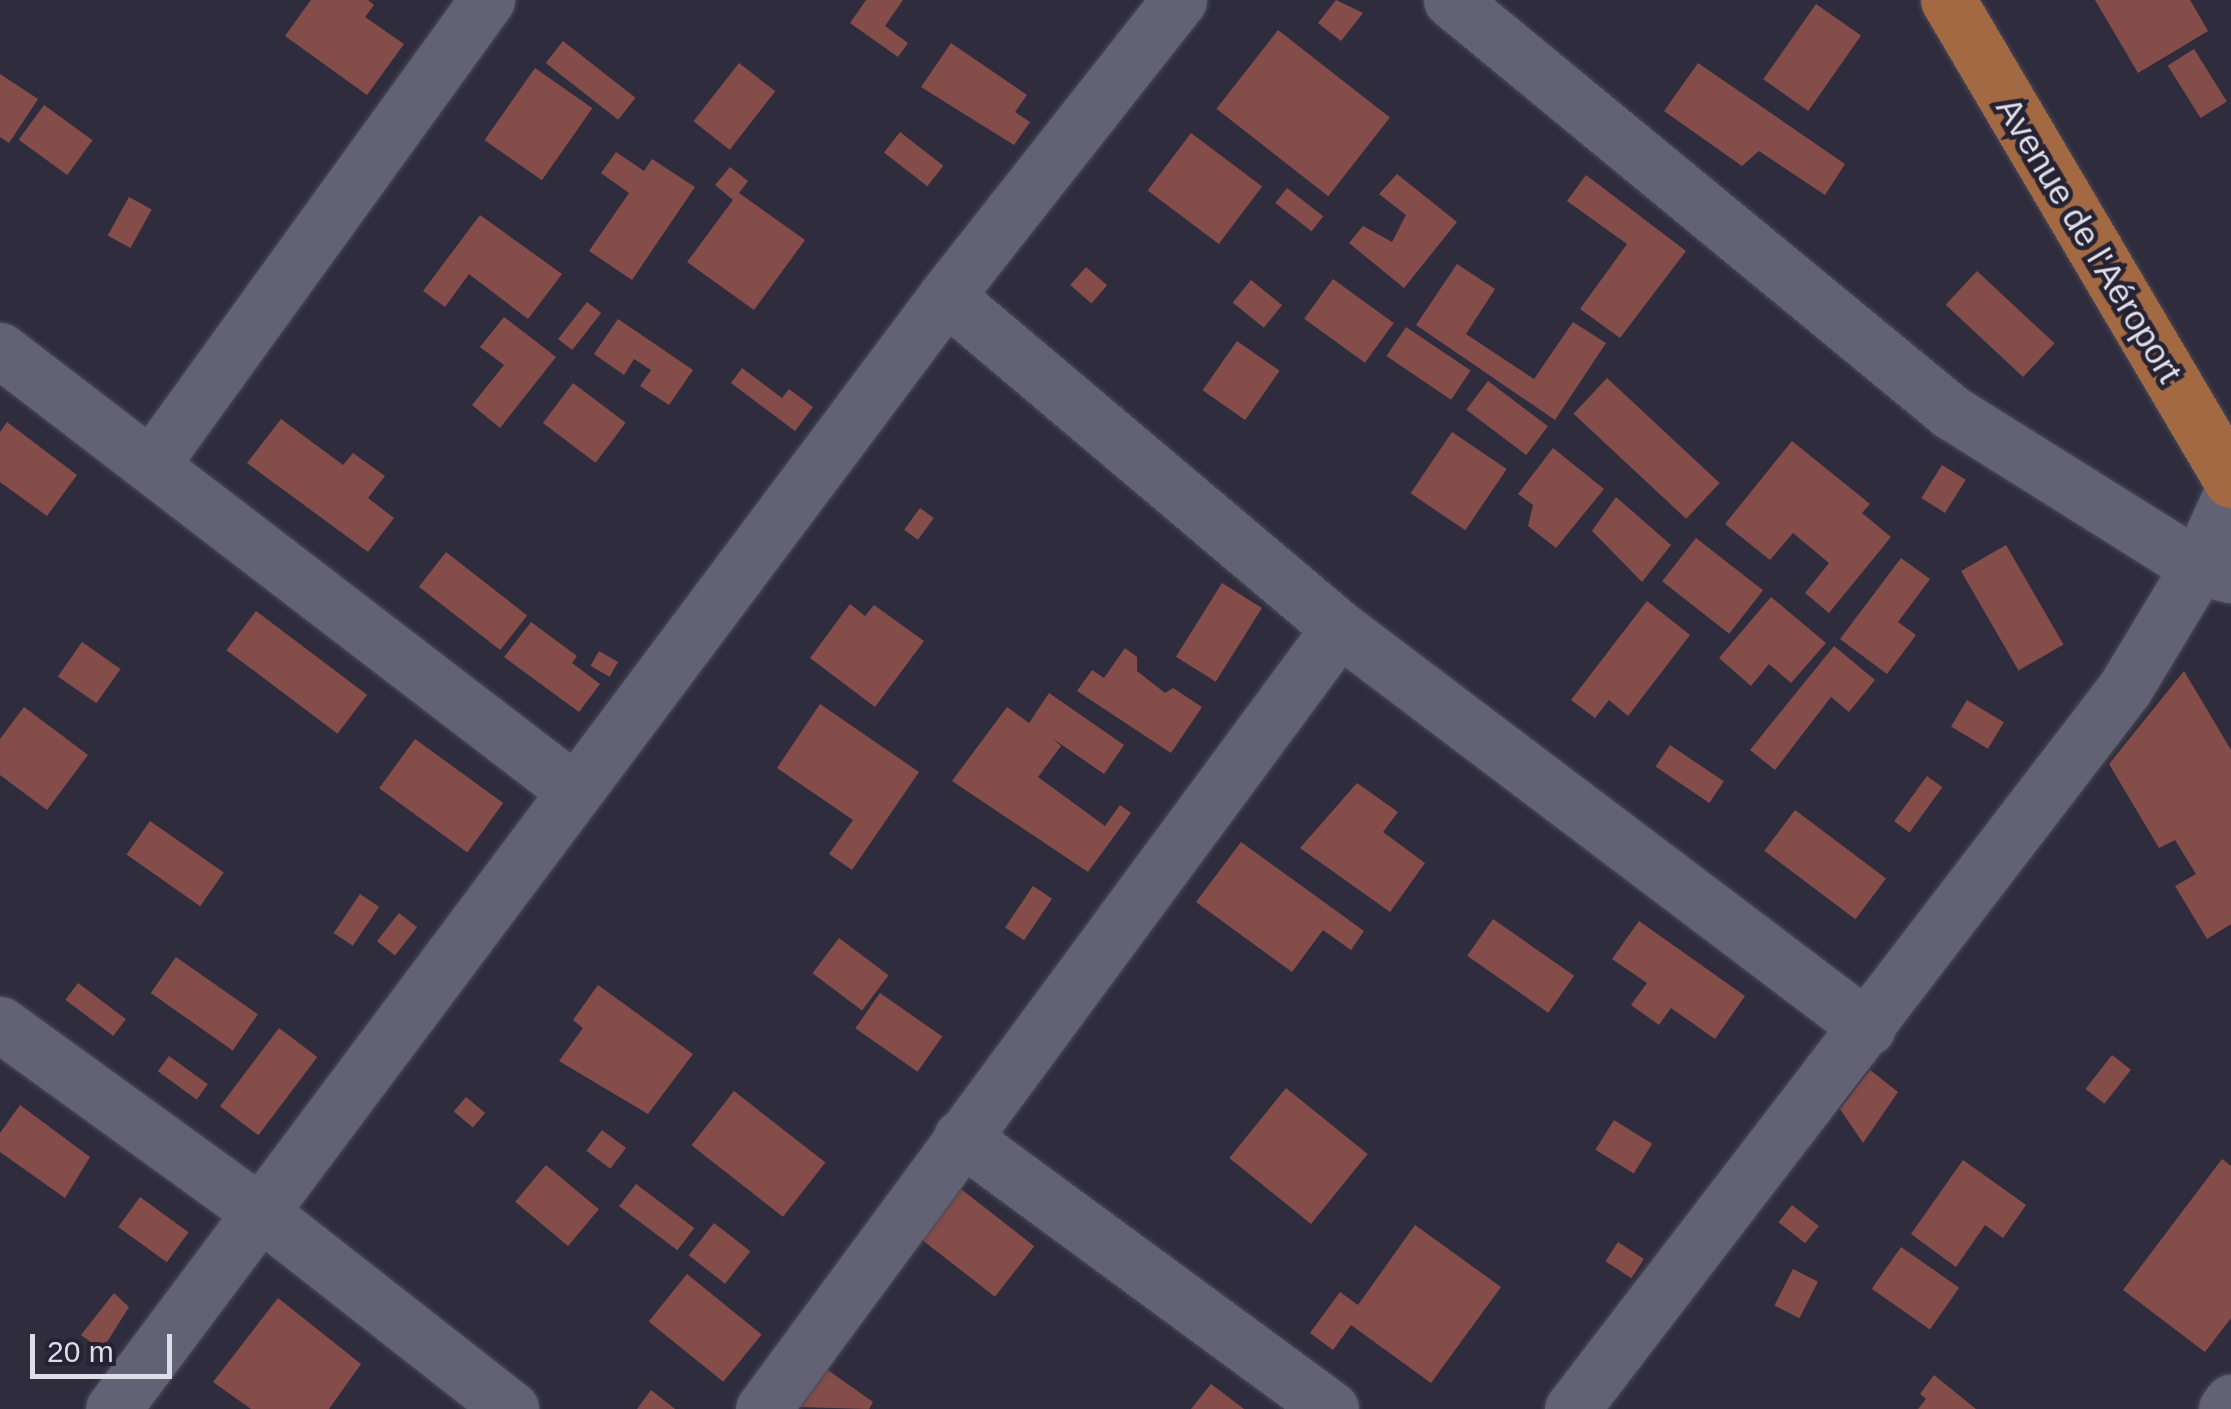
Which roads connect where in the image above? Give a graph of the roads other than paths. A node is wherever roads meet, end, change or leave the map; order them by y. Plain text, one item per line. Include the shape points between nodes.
1 (487, 0) edge
2 (1179, 0) edge
3 (1452, 0) edge
4 (1948, 0) edge
5 (946, 296) junction
6 (0, 350) edge
7 (151, 464) junction
8 (2231, 480) edge
9 (2231, 494) edge
10 (2214, 571) edge
11 (1340, 628) junction
12 (575, 791) junction
13 (0, 1024) edge
14 (1868, 1028) junction
15 (961, 1138) junction
16 (264, 1215) junction
17 (2231, 1402) edge
18 (113, 1409) edge
19 (511, 1409) edge
20 (763, 1409) edge
21 (1330, 1409) edge
22 (1572, 1409) edge
23 (2226, 1409) edge

1 - 7 street
2 - 5 street
3 - 10 street via 1951,412
4 - 8 main road, Avenue de l'Aéroport
5 - 11 street
5 - 12 street
6 - 7 street
7 - 12 street
9 - 10 street
10 - 14 street
11 - 14 street
11 - 15 street
12 - 16 street
13 - 16 street
14 - 22 street
15 - 20 street
15 - 21 street
16 - 18 street
16 - 19 street
17 - 23 street

